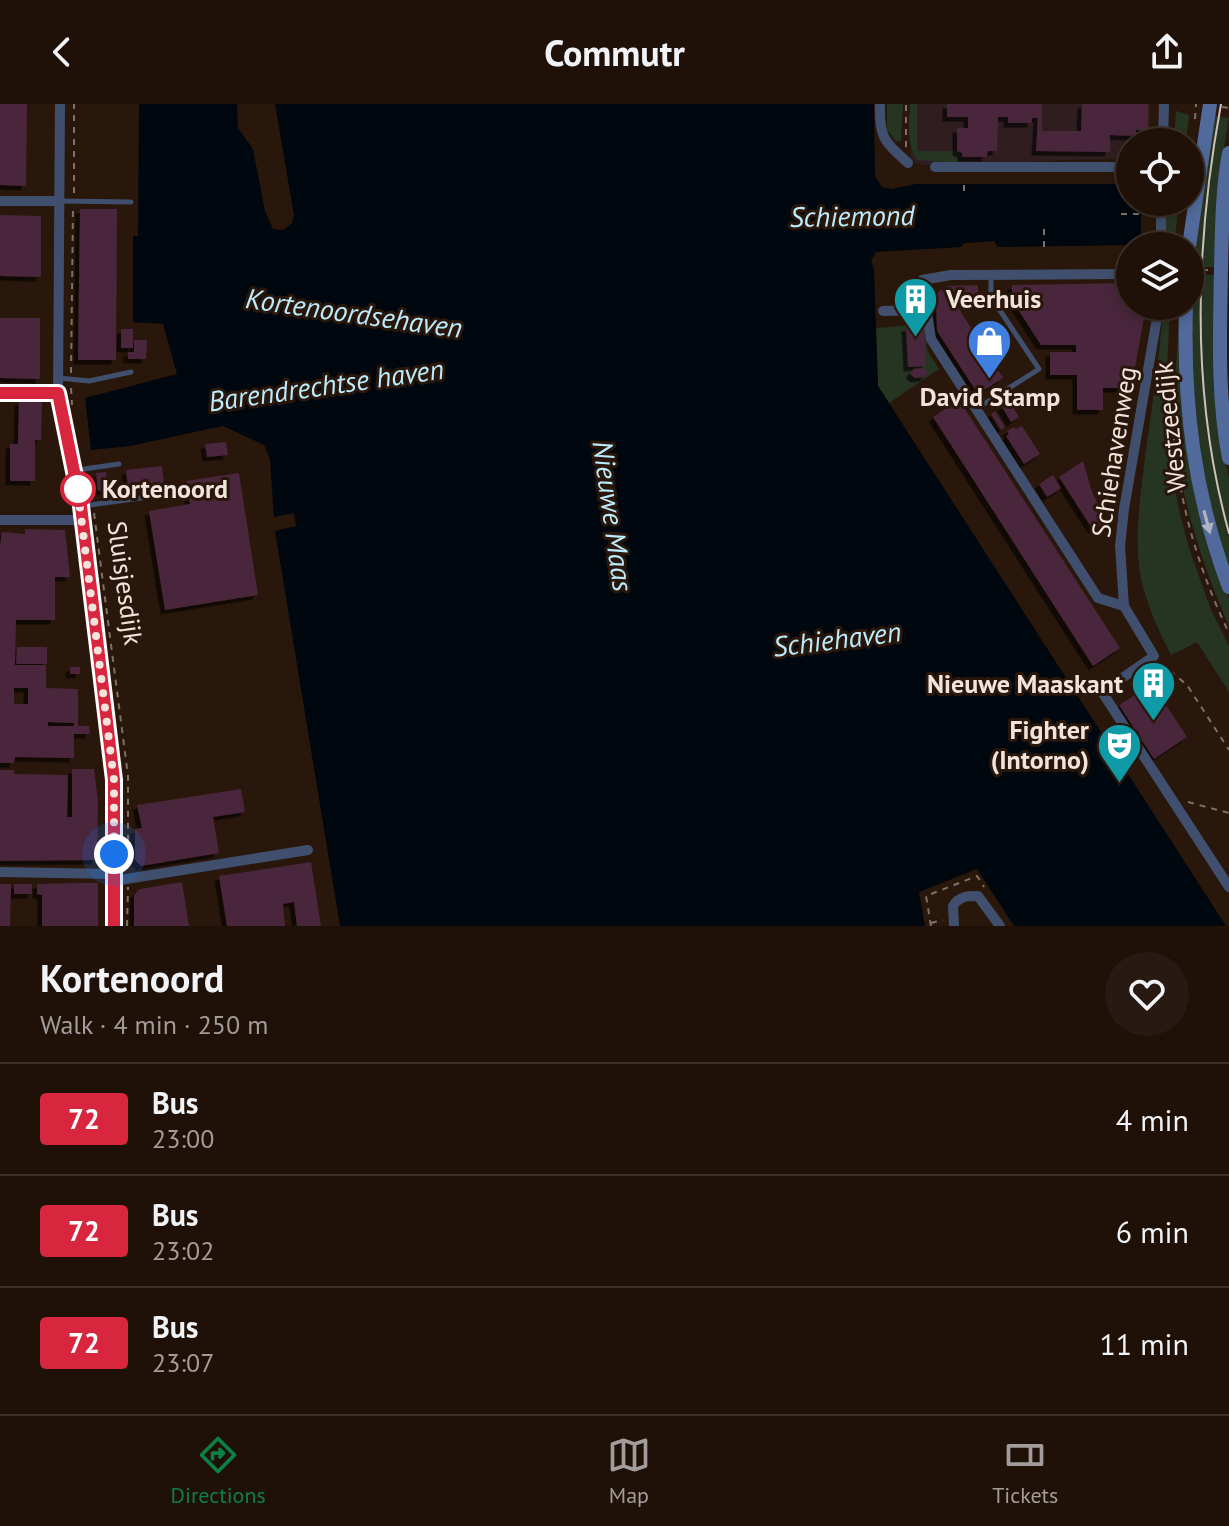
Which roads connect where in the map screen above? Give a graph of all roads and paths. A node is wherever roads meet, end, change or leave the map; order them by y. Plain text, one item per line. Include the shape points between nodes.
1 (60, 104) edge
2 (74, 104) edge
3 (880, 104) edge
4 (906, 104) edge
5 (1164, 104) edge
6 (1210, 104) edge
7 (1163, 128) edge
8 (1229, 153) edge
9 (908, 163) joint
10 (935, 167) dead end
11 (1116, 167) edge
12 (964, 184) dead end
13 (964, 191) dead end
14 (0, 201) edge
15 (60, 201) junction
16 (131, 202) dead end
17 (74, 203) junction
18 (1044, 229) dead end
19 (1191, 232) edge
20 (1044, 247) dead end
21 (1116, 274) edge
22 (991, 276) junction
23 (925, 310) junction
24 (883, 311) dead end
25 (1157, 320) edge
26 (1186, 320) edge
27 (131, 372) dead end
28 (58, 378) junction
29 (71, 380) junction
30 (0, 393) edge
31 (58, 393) junction
32 (976, 409) junction
33 (72, 412) dead end
34 (1227, 435) edge
35 (1229, 458) edge
36 (119, 464) dead end
37 (75, 474) junction
38 (171, 494) dead end
39 (87, 505) junction
40 (0, 520) edge
41 (83, 520) junction
42 (1229, 587) edge
43 (1124, 606) junction
44 (1154, 656) junction
45 (1229, 750) edge
46 (1173, 802) junction
47 (1229, 813) edge
48 (308, 850) dead end
49 (0, 872) edge
50 (114, 877) junction
51 (128, 879) junction
52 (1229, 887) edge
53 (928, 908) dead end
54 (953, 922) edge
55 (931, 925) edge
56 (114, 926) edge
57 (127, 926) edge
58 (1000, 926) edge

1 - 15 street, Sluisjesdijk
2 - 17 path
3 - 9 street via 882,137
4 - 9 path
5 - 7 street
6 - 19 main road
8 - 34 main road, Westzeedijk via 1220,311
10 - 11 street
12 - 13 path
14 - 15 street
15 - 17 lane
15 - 28 street, Sluisjesdijk
16 - 17 lane
17 - 29 path
18 - 20 path
21 - 22 street
22 - 23 street via 922,280
22 - 32 lane via 991,297 1039,369
23 - 24 street
23 - 32 street via 931,339
25 - 43 street, Schiehavenweg via 1124,509
26 -> 42 main road, Westzeedijk via 1193,459 1208,528
27 - 29 lane
28 - 29 lane
28 - 31 street, Sluisjesdijk
29 - 33 path
30 - 31 street
31 - 37 street, Sluisjesdijk
32 - 43 street via 1098,598
34 - 35 main road, Westzeedijk
36 - 37 lane
37 - 39 street, Sluisjesdijk
38 - 39 lane
39 - 41 street, Sluisjesdijk
39 - 51 path, Sluisjesdijk via 128,776
40 - 41 street
41 - 50 street, Sluisjesdijk via 114,780
43 - 44 street
44 - 45 path via 1187,685
44 - 46 street via 1146,671 1102,692
46 - 47 path
46 - 52 street
48 - 51 street
49 - 50 street
50 - 51 street
50 - 56 street, Sluisjesdijk
51 - 57 path, Sluisjesdijk
53 - 55 path
54 - 55 path
54 - 58 street via 953,906 960,898 978,896

